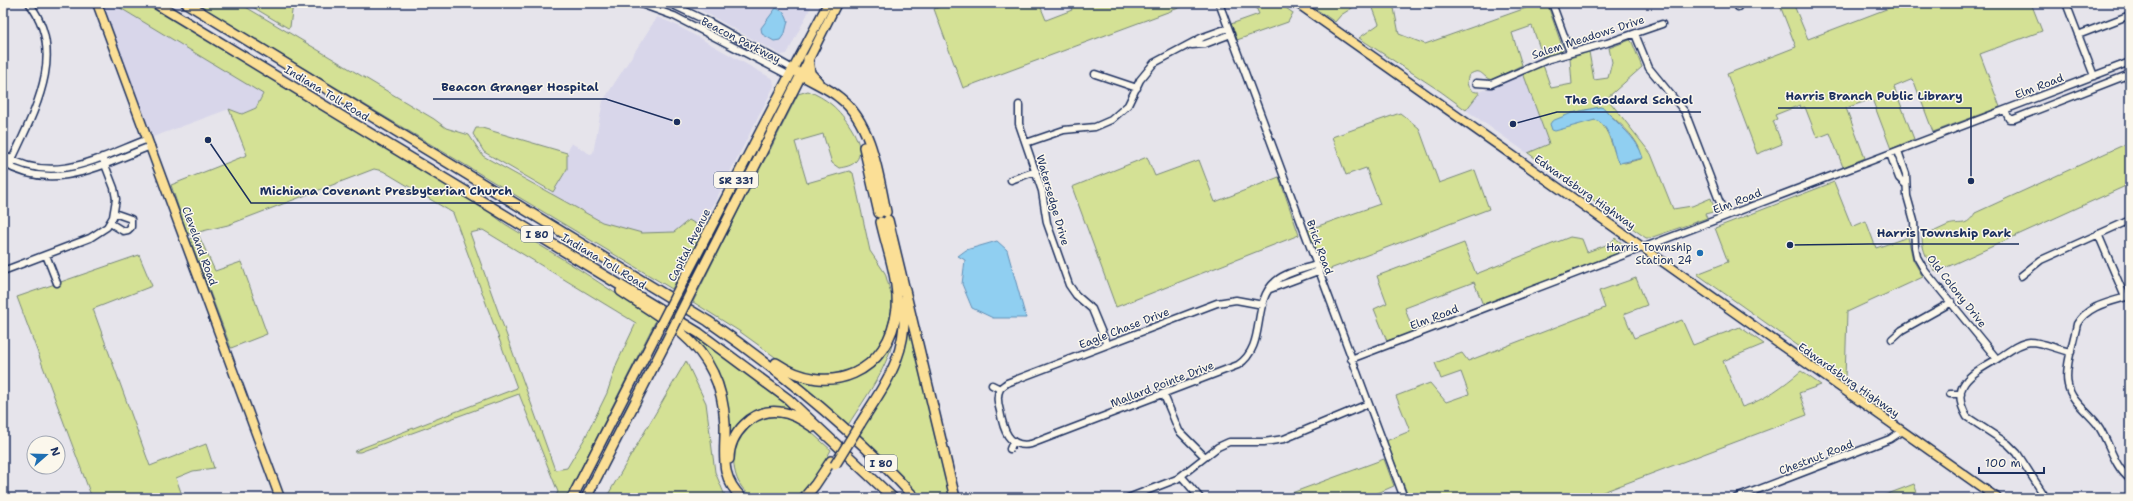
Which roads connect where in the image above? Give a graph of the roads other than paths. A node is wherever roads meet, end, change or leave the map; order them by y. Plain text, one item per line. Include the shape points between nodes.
1 (29, 3) edge
2 (97, 3) edge
3 (155, 3) edge
4 (186, 3) edge
5 (638, 3) edge
6 (670, 3) edge
7 (828, 3) edge
8 (837, 3) edge
9 (1219, 3) edge
10 (1297, 3) edge
11 (1552, 3) edge
12 (2066, 3) edge
13 (2130, 15) edge
14 (1662, 24) dead end
15 (1230, 31) junction
16 (1635, 34) junction
17 (2078, 35) junction
18 (1570, 52) junction
19 (808, 59) junction
20 (2130, 62) edge
21 (1095, 74) dead end
22 (2130, 74) edge
23 (796, 75) junction
24 (2094, 76) junction
25 (1476, 83) dead end
26 (1137, 88) junction
27 (827, 89) junction
28 (1019, 105) dead end
29 (2005, 110) junction
30 (149, 142) junction
31 (1026, 143) junction
32 (1898, 151) junction
33 (1890, 154) junction
34 (3, 155) edge
35 (102, 157) junction
36 (8, 163) edge
37 (104, 164) junction
38 (1036, 171) junction
39 (1011, 180) dead end
40 (1905, 184) junction
41 (114, 213) junction
42 (1725, 216) junction
43 (883, 217) junction
44 (2130, 220) edge
45 (110, 223) junction
46 (2098, 234) junction
47 (1644, 247) junction
48 (565, 251) junction
49 (46, 255) junction
50 (1317, 268) junction
51 (3, 271) edge
52 (2021, 276) dead end
53 (56, 283) dead end
54 (899, 284) junction
55 (2128, 296) edge
56 (1952, 302) junction
57 (1263, 305) junction
58 (708, 321) junction
59 (1892, 339) dead end
60 (1107, 345) junction
61 (2072, 352) junction
62 (1997, 359) junction
63 (1351, 360) junction
64 (992, 385) dead end
65 (999, 391) junction
66 (1950, 394) dead end
67 (1961, 394) junction
68 (1164, 395) junction
69 (1368, 404) junction
70 (1902, 431) junction
71 (1013, 442) junction
72 (1010, 449) dead end
73 (1205, 457) junction
74 (833, 463) junction
75 (1182, 477) junction
76 (2130, 479) edge
77 (878, 481) junction
78 (280, 498) edge
79 (572, 498) edge
80 (586, 498) edge
81 (742, 498) edge
82 (748, 498) edge
83 (804, 498) edge
84 (810, 498) edge
85 (894, 498) edge
86 (915, 498) edge
87 (955, 498) edge
88 (1128, 498) edge
89 (1200, 498) edge
90 (1404, 498) edge
91 (1736, 498) edge
92 (1997, 498) edge
93 (2046, 498) edge

1 - 36 street via 45,34 48,64 41,92
2 - 30 main road, Cleveland Road
3 - 48 highway, Indiana Toll Road / I 80
4 - 58 highway, Indiana Toll Road / I 80
5 - 23 street, Beacon Parkway via 674,16
6 - 23 street, Beacon Parkway via 715,26
7 - 23 main road, Capital Avenue / SR 331
8 - 19 main road, Capital Avenue / SR 331
9 - 15 street, Brick Road
10 - 47 main road, Edwardsburg Highway
11 - 18 street
12 - 17 street
13 - 17 street
14 - 16 street, Salem Meadows Drive
15 - 26 street via 1205,44 1189,46 1165,55 1147,70
15 - 50 street, Brick Road
16 - 18 street, Salem Meadows Drive
16 - 42 street via 1648,68 1685,112
17 - 24 street
18 - 25 street, Salem Meadows Drive via 1491,84
19 - 23 main road, Capital Avenue / SR 331
19 - 27 highway via 810,72
20 - 24 street, Elm Road
21 - 26 street
22 - 29 street via 2014,119 2009,119
23 - 27 highway
23 - 43 highway via 836,101 856,126 863,142
23 - 79 highway, Capital Avenue / SR 331, bridge via 681,285
23 - 80 highway, Capital Avenue / SR 331, bridge via 692,290
24 - 29 street, Elm Road
26 - 31 street via 1122,112 1104,123 1088,128 1064,130
27 - 43 highway via 844,101 861,123 868,141
28 - 31 street, Watersedge Drive via 1019,124
29 - 32 street, Elm Road
30 - 35 street
30 - 37 street
30 - 78 main road, Cleveland Road
31 - 38 street, Watersedge Drive
32 - 33 street, Elm Road
32 - 40 street, Old Colony Drive via 1906,174
33 - 40 street, Old Colony Drive via 1899,178
33 - 42 street, Elm Road
34 - 36 street
35 - 36 street via 57,170
35 - 37 street
36 - 37 street via 24,173 52,177 76,174
37 - 41 street via 115,193
38 - 39 street
38 - 60 street, Watersedge Drive via 1047,223 1069,285 1092,309
40 - 56 street, Old Colony Drive via 1914,221 1917,257 1925,271
41 - 45 street
41 - 45 street via 131,219 132,227 123,230
42 - 47 street, Elm Road
43 - 54 highway
44 - 46 street
45 - 49 street via 97,235
46 - 52 street via 2040,260
46 - 55 street
47 - 63 street, Elm Road
47 - 70 main road, Edwardsburg Highway
48 - 77 highway, Indiana Toll Road / I 80 via 687,325 730,355 788,399
48 - 81 highway via 582,266 671,324 688,338 703,356 713,373 721,397 727,478
49 - 51 street
49 - 53 street
50 - 57 street, Mallard Pointe Drive via 1282,277 1270,289
50 - 63 street, Brick Road
54 - 58 highway via 894,323 881,352 859,371 828,380 814,380 785,369 730,331
54 - 74 highway, bridge via 905,317 902,345 890,374
54 - 87 highway via 907,293
55 - 61 street via 2085,313 2077,324
56 - 59 street via 1902,330
56 - 62 street, Old Colony Drive
57 - 60 street, Eagle Chase Drive via 1236,300 1222,302
57 - 68 street, Mallard Pointe Drive via 1255,344 1246,359 1234,367
58 - 86 highway, Indiana Toll Road / I 80 via 777,370 809,397 871,453
60 - 65 street, Eagle Chase Drive via 1007,383
61 - 62 street via 2028,342
61 - 76 street via 2067,377 2070,393 2104,434 2120,470
62 - 67 street via 1967,378
63 - 69 street, Brick Road
64 - 65 street
65 - 71 street via 998,403 1004,430
66 - 67 street
67 - 93 street via 1963,410 1967,417 2012,449
68 - 71 street, Mallard Pointe Drive via 1031,444
68 - 73 street via 1179,431
69 - 73 street via 1284,439 1229,442
69 - 90 street, Brick Road
70 - 91 street, Chestnut Road via 1890,439
70 - 92 main road, Edwardsburg Highway
71 - 72 street
73 - 75 street
74 - 83 highway
74 - 84 highway
75 - 88 street
75 - 89 street
77 - 82 highway via 806,422 778,411 749,420 739,429 733,440 729,466 739,490
77 - 85 highway, Indiana Toll Road / I 80

